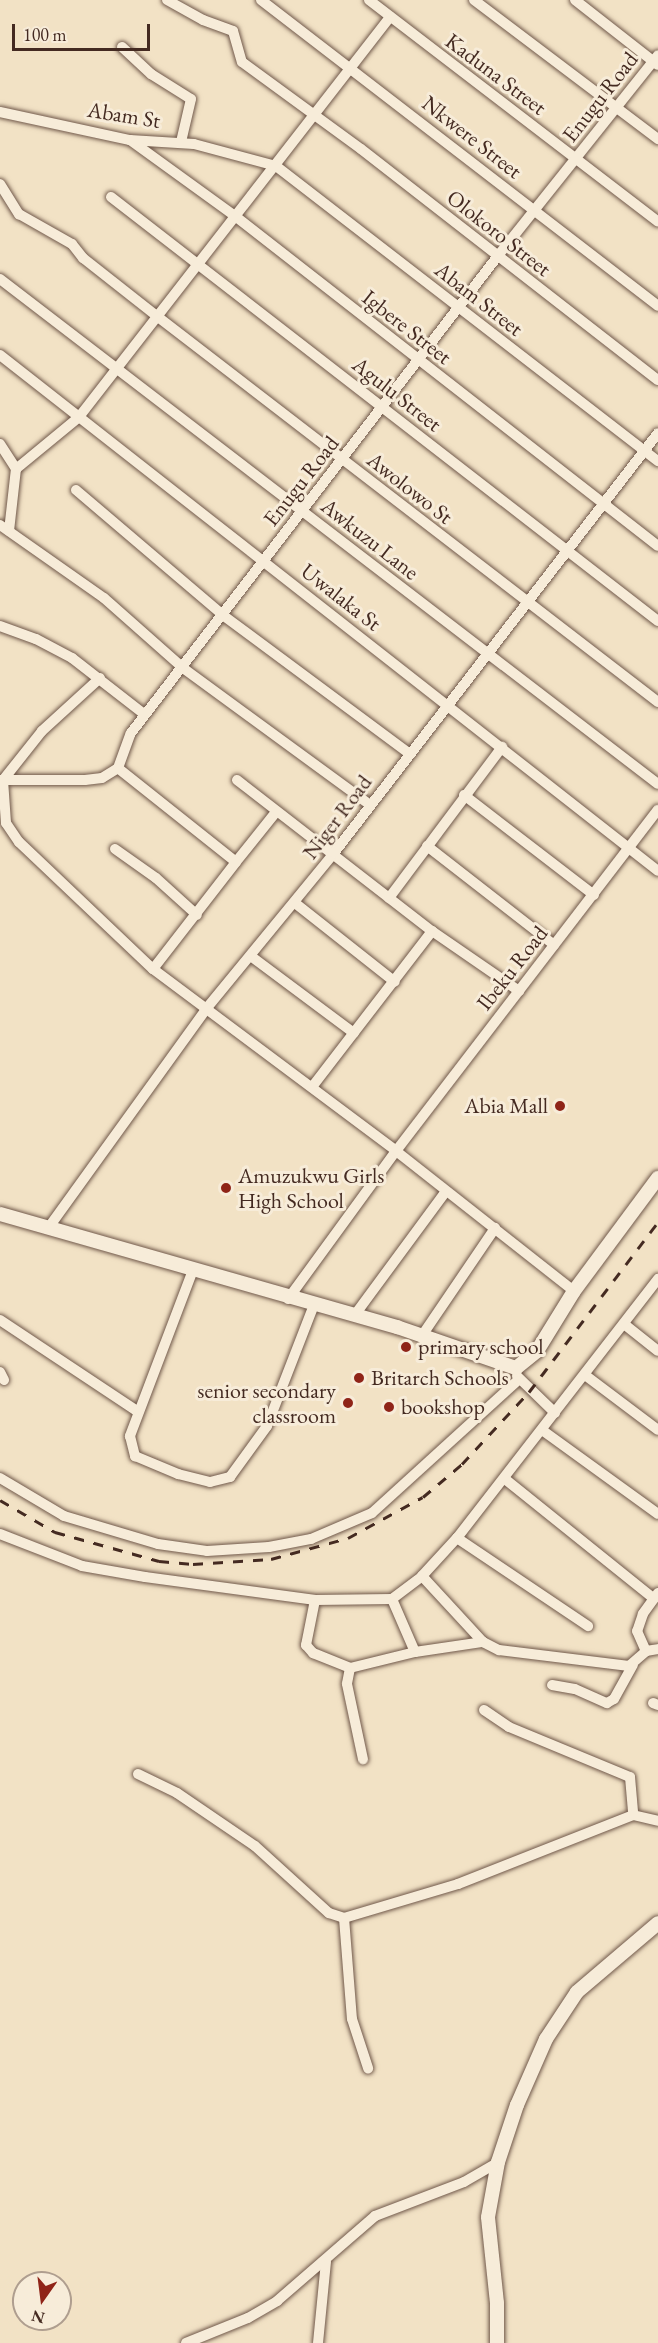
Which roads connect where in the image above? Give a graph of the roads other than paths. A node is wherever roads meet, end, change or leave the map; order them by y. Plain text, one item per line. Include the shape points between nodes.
1 (167, 0) edge
2 (261, 0) edge
3 (369, 0) edge
4 (474, 0) edge
5 (575, 0) edge
6 (390, 17) junction
7 (122, 46) dead end
8 (656, 61) edge
9 (352, 69) junction
10 (616, 107) junction
11 (0, 112) edge
12 (316, 117) junction
13 (658, 139) edge
14 (130, 140) junction
15 (181, 142) junction
16 (575, 159) junction
17 (276, 166) junction
18 (0, 184) edge
19 (111, 198) dead end
20 (535, 211) junction
21 (235, 216) junction
22 (658, 222) edge
23 (497, 257) junction
24 (197, 266) junction
25 (0, 279) edge
26 (658, 306) edge
27 (458, 307) junction
28 (158, 317) junction
29 (0, 355) edge
30 (417, 360) junction
31 (116, 370) junction
32 (658, 380) edge
33 (383, 407) junction
34 (79, 417) junction
35 (658, 433) edge
36 (0, 444) edge
37 (645, 451) junction
38 (342, 460) junction
39 (658, 461) edge
40 (16, 469) junction
41 (76, 490) dead end
42 (603, 503) junction
43 (304, 511) junction
44 (5, 528) edge
45 (658, 546) edge
46 (566, 551) junction
47 (262, 561) junction
48 (527, 603) junction
49 (224, 616) junction
50 (658, 621) edge
51 (0, 626) edge
52 (487, 656) junction
53 (183, 668) junction
54 (100, 678) junction
55 (658, 702) edge
56 (447, 705) junction
57 (144, 714) junction
58 (502, 747) junction
59 (410, 754) junction
60 (118, 768) junction
61 (2, 780) edge
62 (237, 780) dead end
63 (658, 784) edge
64 (464, 795) junction
65 (370, 805) junction
66 (658, 810) edge
67 (276, 812) junction
68 (427, 846) junction
69 (630, 848) junction
70 (115, 849) dead end
71 (334, 853) junction
72 (236, 862) junction
73 (658, 871) edge
74 (594, 896) junction
75 (389, 898) junction
76 (295, 903) junction
77 (196, 915) junction
78 (432, 931) junction
79 (554, 945) junction
80 (252, 957) junction
81 (153, 969) junction
82 (395, 982) junction
83 (519, 991) junction
84 (206, 1009) junction
85 (354, 1033) junction
86 (312, 1087) junction
87 (396, 1151) junction
88 (658, 1178) edge
89 (446, 1191) junction
90 (0, 1214) edge
91 (49, 1227) junction
92 (495, 1228) junction
93 (193, 1269) junction
94 (658, 1279) edge
95 (574, 1291) junction
96 (288, 1299) junction
97 (314, 1305) junction
98 (354, 1316) junction
99 (0, 1320) edge
100 (624, 1324) junction
101 (421, 1336) junction
102 (658, 1351) edge
103 (516, 1374) junction
104 (585, 1376) junction
105 (137, 1411) junction
106 (555, 1413) junction
107 (542, 1430) junction
108 (658, 1430) edge
109 (0, 1478) edge
110 (505, 1479) junction
111 (658, 1514) edge
112 (0, 1534) edge
113 (458, 1538) junction
114 (422, 1576) junction
115 (656, 1596) edge
116 (392, 1599) junction
117 (315, 1600) junction
118 (588, 1626) dead end
119 (483, 1642) junction
120 (658, 1649) edge
121 (646, 1651) junction
122 (415, 1652) junction
123 (633, 1665) junction
124 (350, 1668) junction
125 (552, 1685) dead end
126 (484, 1710) dead end
127 (363, 1759) dead end
128 (138, 1774) dead end
129 (633, 1815) junction
130 (658, 1821) edge
131 (344, 1918) junction
132 (658, 1923) edge
133 (368, 2068) dead end
134 (498, 2162) junction
135 (326, 2261) junction
136 (186, 2343) edge
137 (318, 2343) edge
138 (497, 2343) edge

1 - 12 street, Olokoro Street via 233,31 242,62
2 - 9 street, Nkwere Street
3 - 6 street, Kaduna Street
4 - 10 street
5 - 8 street
6 - 9 street
6 - 16 street, Kaduna Street
7 - 15 street via 151,74 191,99
8 - 10 street, Enugu Road
9 - 12 street
9 - 20 street, Nkwere Street
10 - 13 street
10 - 16 street, Enugu Road
11 - 14 street, Abam St
12 - 17 street
12 - 23 street, Olokoro Street
14 - 15 street, Abam St
14 - 21 street, Igbere Street
15 - 17 street, Abam St
16 - 20 street, Enugu Road
16 - 22 street, Kaduna Street
17 - 21 street
17 - 27 street, Abam Street
18 - 28 street, Awolowo St via 20,214 72,244 82,258
19 - 24 street, Agulu Street
20 - 23 street, Enugu Road
20 - 26 street, Nkwere Street
21 - 24 street
21 - 30 street, Igbere Street
23 - 27 street, Enugu Road
23 - 32 street, Olokoro Street
24 - 28 street
24 - 33 street, Agulu Street
25 - 31 street, Awkuzu Lane
27 - 30 street, Enugu Road
27 - 37 street, Abam Street
28 - 31 street
28 - 38 street, Awolowo St
29 - 34 street, Uwalaka St
30 - 33 street, Enugu Road
30 - 42 street, Igbere Street
31 - 34 street
31 - 43 street, Awkuzu Lane
33 - 38 street, Enugu Road
33 - 46 street, Agulu Street
34 - 40 street
34 - 47 street, Uwalaka St
35 - 37 street, Niger Road
36 - 40 street
37 - 39 street, Abam Street
37 - 42 street, Niger Road
38 - 43 street, Enugu Road
38 - 48 street, Awolowo St
40 - 44 street
41 - 49 street
42 - 45 street, Igbere Street
42 - 46 street, Niger Road
43 - 47 street, Enugu Road
43 - 52 street, Awkuzu Lane
44 - 53 street via 104,598
46 - 48 street, Niger Road
46 - 50 street, Agulu Street
47 - 49 street, Enugu Road
47 - 56 street, Uwalaka St
48 - 52 street, Niger Road
48 - 55 street, Awolowo St
49 - 53 street, Enugu Road
49 - 59 street
51 - 54 street via 36,639
52 - 56 street, Niger Road
52 - 63 street, Awkuzu Lane
53 - 57 street, Enugu Road
53 - 65 street
54 - 57 street
54 - 61 street via 42,731
56 - 58 street, Uwalaka St
56 - 59 street, Niger Road
57 - 60 street, Enugu Road via 131,733
58 - 64 street
58 - 69 street, Uwalaka St
59 - 65 street, Niger Road
60 - 61 street via 102,778 85,780
60 - 72 street
61 - 81 street via 6,823 19,842
62 - 67 street
64 - 68 street
64 - 74 street
65 - 71 street, Niger Road
66 - 69 street, Ibeku Road
67 - 71 street
67 - 72 street
68 - 75 street
68 - 79 street
69 - 73 street, Uwalaka St
69 - 74 street, Ibeku Road
70 - 77 street via 156,878
71 - 75 street
71 - 76 street, Niger Road
72 - 77 street
74 - 79 street, Ibeku Road
75 - 78 street
76 - 80 street, Niger Road
76 - 82 street
77 - 81 street
78 - 82 street
78 - 83 street
79 - 83 street, Ibeku Road
80 - 84 street, Niger Road
80 - 85 street
81 - 84 street
82 - 85 street
83 - 87 street, Ibeku Road
84 - 86 street
84 - 91 street, Niger Road
85 - 86 street
86 - 87 street
87 - 89 street
87 - 96 street, Ibeku Road
88 - 95 street
89 - 92 street
89 - 98 street
90 - 91 street
91 - 93 street
92 - 95 street
92 - 101 street
93 - 96 street
93 - 105 street
94 - 100 street
95 - 103 street via 537,1350
96 - 97 street
97 - 98 street
97 - 105 street via 267,1426 230,1477 210,1482 141,1461 135,1456 130,1436
98 - 101 street
99 - 105 street
100 - 102 street
100 - 104 street
101 - 103 street
103 - 106 street
103 - 109 street via 372,1513 311,1539 269,1547 207,1551 158,1544 64,1516
104 - 106 street
104 - 108 street
106 - 107 street
107 - 110 street
107 - 111 street
110 - 113 street
110 - 115 street
112 - 117 street via 82,1566
113 - 114 street
113 - 118 street
114 - 116 street
114 - 119 street
115 - 121 street via 637,1630
116 - 117 street
116 - 122 street
117 - 124 street via 306,1645 313,1653
119 - 122 street
119 - 123 street via 499,1650
120 - 121 street
121 - 123 street
122 - 124 street
123 - 125 street via 614,1699 607,1702
124 - 127 street via 347,1684
126 - 129 street via 509,1726 630,1777
128 - 131 street via 177,1793 255,1846 329,1913
129 - 130 street
129 - 131 street via 458,1884
131 - 133 street via 352,2019
132 - 134 street via 577,1992 562,2013 518,2105
134 - 135 street via 464,2182 375,2216 347,2237
134 - 138 street via 488,2217
135 - 136 street via 267,2307
135 - 137 street

